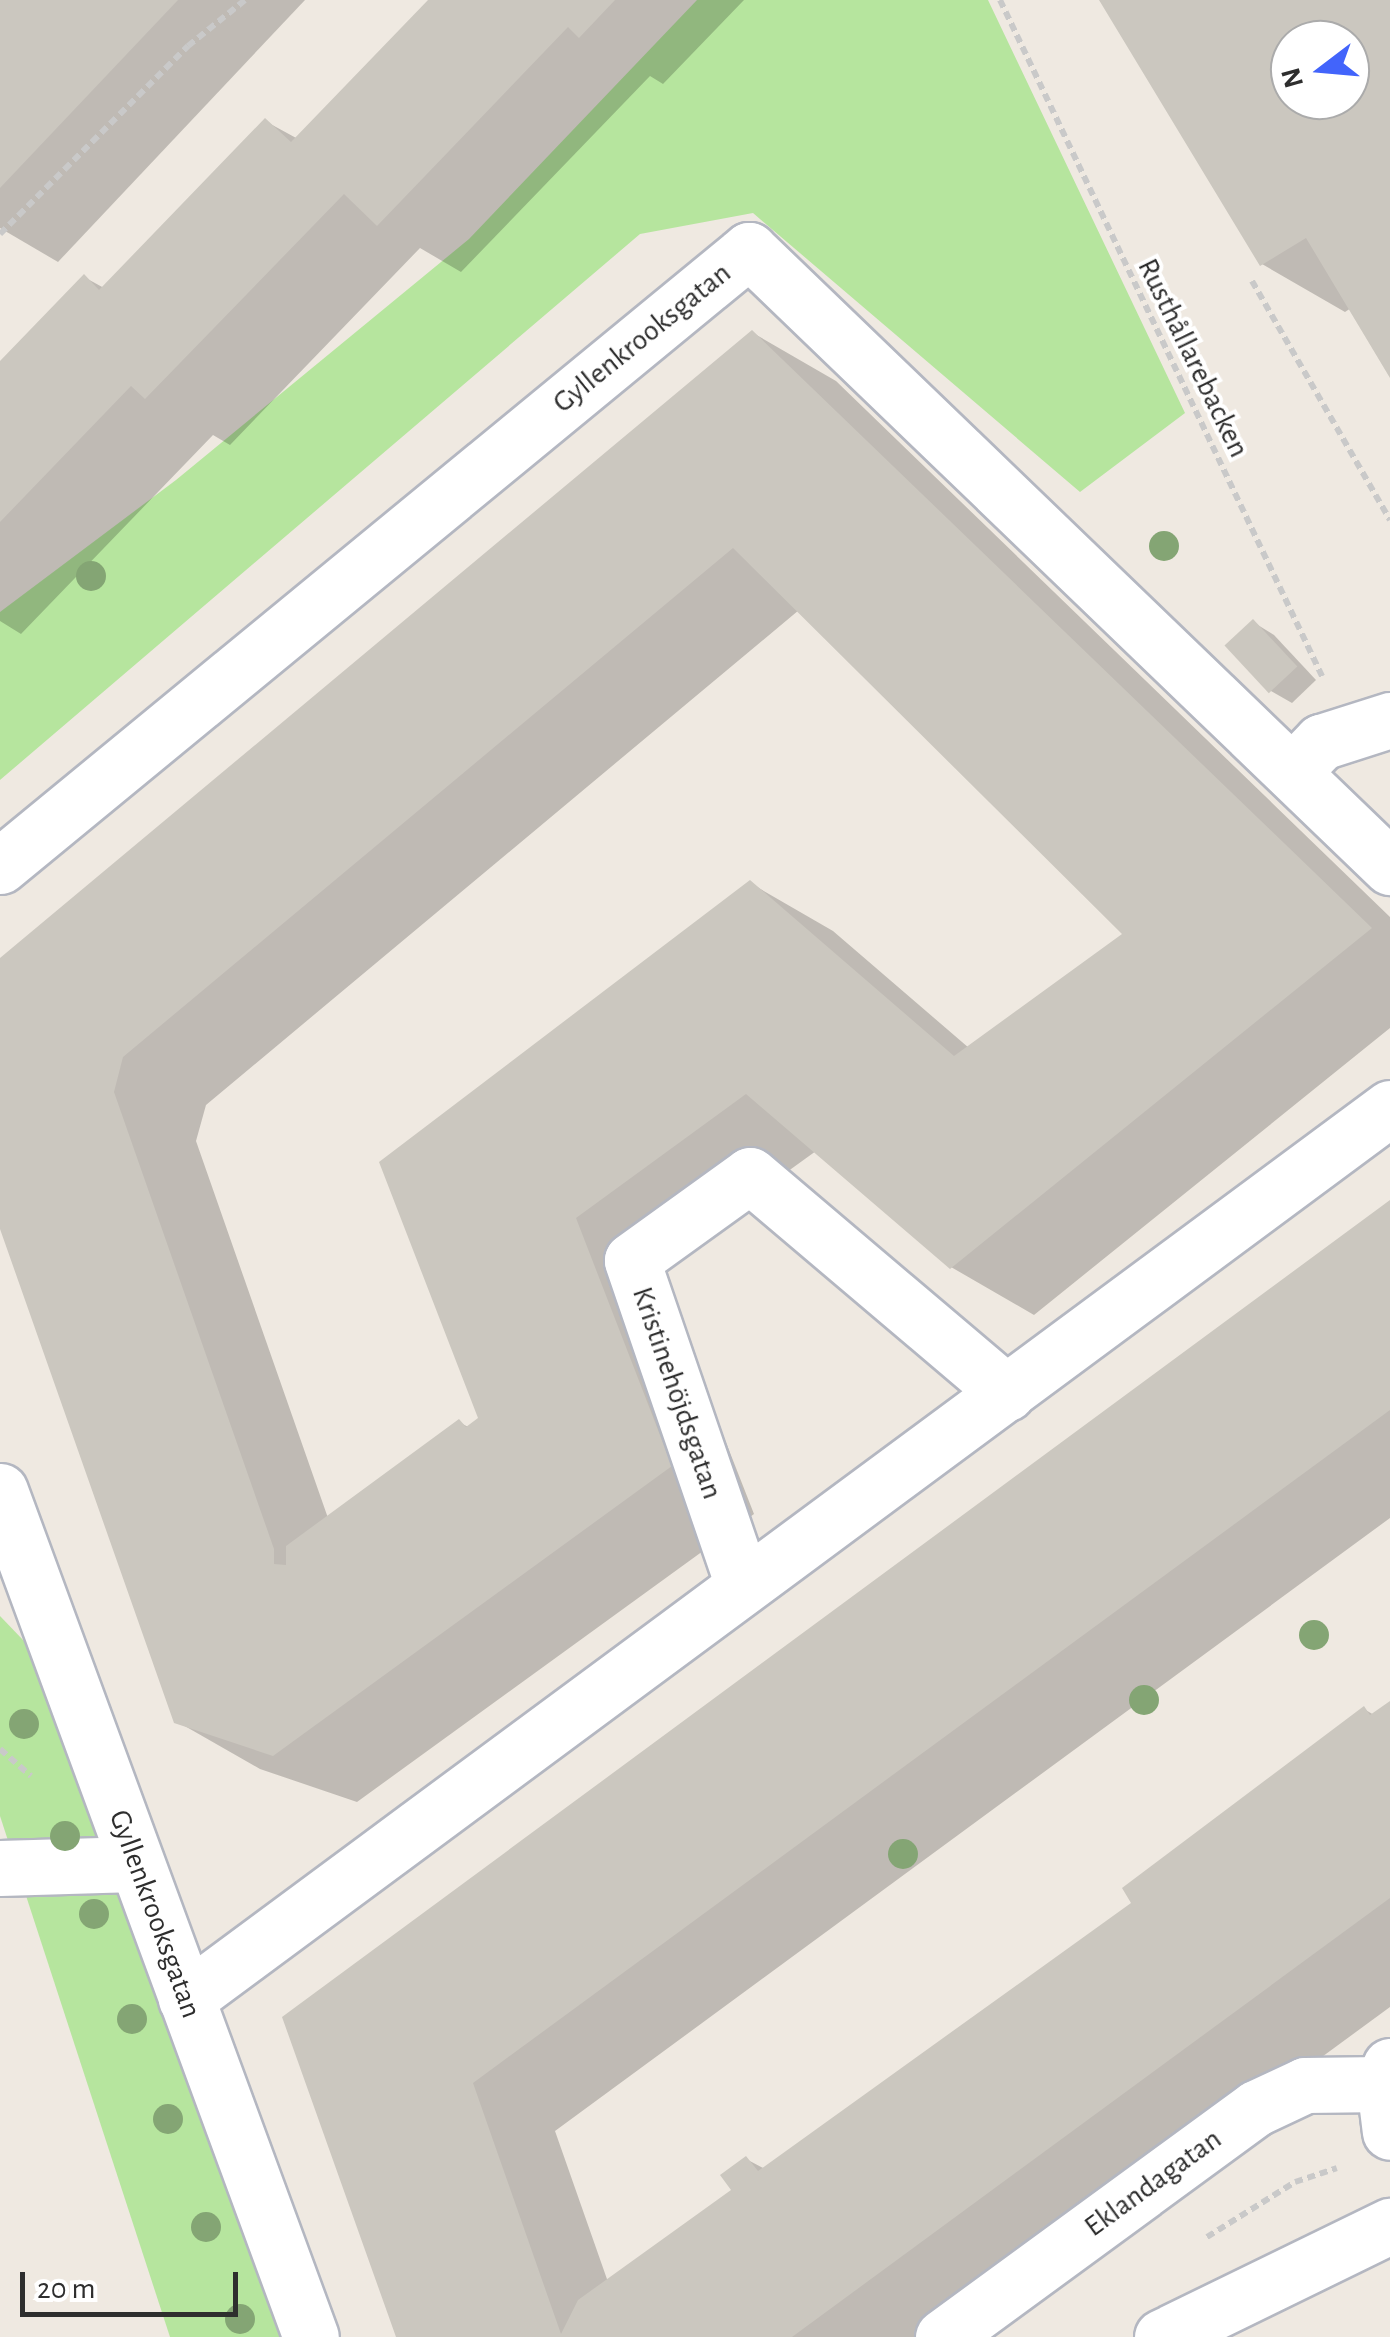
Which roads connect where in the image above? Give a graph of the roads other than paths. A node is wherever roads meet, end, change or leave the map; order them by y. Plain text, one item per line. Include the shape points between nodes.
1 (1370, 726) edge
2 (1292, 772) junction
3 (0, 866) edge
4 (1390, 867) edge
5 (1390, 1108) edge
6 (1007, 1393) junction
7 (0, 1491) edge
8 (742, 1585) junction
9 (135, 1864) junction
10 (0, 1868) edge
11 (186, 1999) junction
12 (1388, 2094) edge
13 (1390, 2226) edge
14 (310, 2337) edge
15 (943, 2337) edge
16 (1162, 2337) edge

1 - 2 street via 1321,742
2 - 3 street, Gyllenkrooksgatan via 750,250
2 - 4 street, Gyllenkrooksgatan
5 - 6 street
6 - 8 street
6 - 8 street, Kristinehöjdsgatan via 750,1175 632,1260
7 - 9 street, Gyllenkrooksgatan
8 - 11 street
9 - 10 street
9 - 11 street, Gyllenkrooksgatan
11 - 14 street, Gyllenkrooksgatan
12 - 15 street, Eklandagatan via 1305,2085 1256,2108
13 - 16 street

